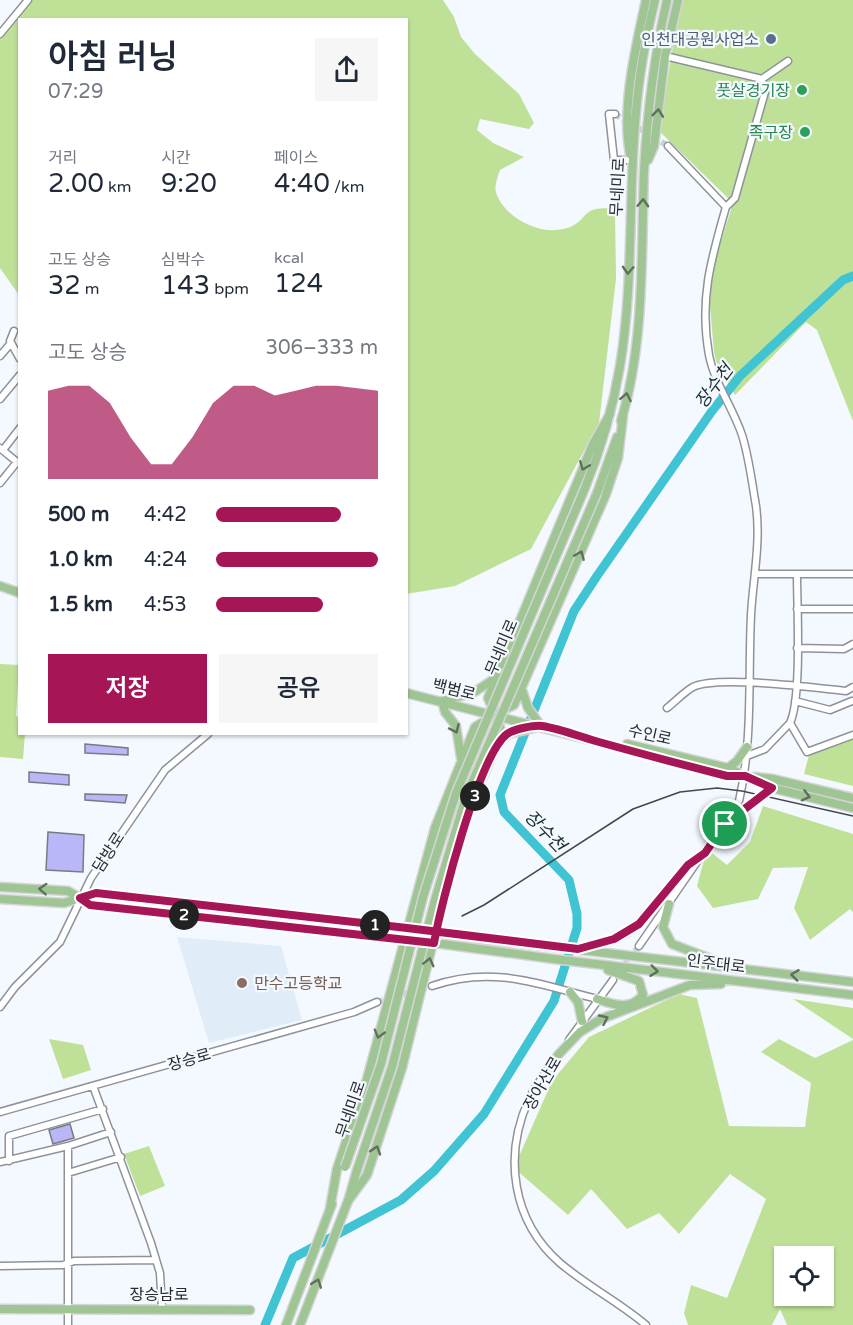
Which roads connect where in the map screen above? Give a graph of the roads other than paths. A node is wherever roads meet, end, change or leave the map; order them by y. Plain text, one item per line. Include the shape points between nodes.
1 (28, 0) edge
2 (646, 0) edge
3 (655, 0) edge
4 (668, 0) edge
5 (678, 0) edge
6 (0, 34) edge
7 (665, 56) junction
8 (788, 61) dead end
9 (762, 79) junction
10 (615, 114) dead end
11 (668, 146) tunnel mouth
12 (632, 165) junction
13 (645, 169) junction
14 (726, 207) junction
15 (14, 332) dead end
16 (11, 343) junction
17 (18, 355) edge
18 (0, 356) edge
19 (18, 377) edge
20 (0, 397) edge
21 (610, 414) junction
22 (623, 416) junction
23 (18, 430) edge
24 (2, 449) edge
25 (0, 482) edge
26 (755, 574) junction
27 (797, 574) junction
28 (853, 574) edge
29 (0, 586) edge
30 (18, 592) edge
31 (797, 609) junction
32 (853, 609) edge
33 (853, 644) edge
34 (796, 648) junction
35 (496, 676) junction
36 (751, 683) junction
37 (796, 687) junction
38 (850, 688) edge
39 (408, 693) edge
40 (522, 694) junction
41 (442, 701) junction
42 (795, 701) junction
43 (853, 702) edge
44 (668, 708) dead end
45 (495, 714) junction
46 (790, 723) junction
47 (544, 727) junction
48 (207, 735) edge
49 (853, 735) edge
50 (496, 747) junction
51 (747, 751) junction
52 (461, 760) junction
53 (728, 768) junction
54 (745, 776) junction
55 (772, 788) junction
56 (853, 798) edge
57 (853, 808) edge
58 (725, 824) junction
59 (705, 853) junction
60 (0, 887) edge
61 (80, 898) junction
62 (0, 899) edge
63 (669, 904) junction
64 (407, 928) junction
65 (436, 933) junction
66 (405, 939) junction
67 (434, 943) junction
68 (639, 946) tunnel mouth
69 (578, 949) junction
70 (575, 962) junction
71 (729, 967) junction
72 (613, 980) tunnel mouth
73 (853, 982) edge
74 (432, 986) tunnel mouth
75 (776, 986) junction
76 (567, 991) junction
77 (853, 995) edge
78 (597, 999) junction
79 (377, 1002) tunnel mouth
80 (0, 1007) edge
81 (582, 1021) junction
82 (558, 1054) junction
83 (93, 1086) junction
84 (104, 1109) junction
85 (0, 1113) edge
86 (111, 1131) junction
87 (68, 1146) junction
88 (121, 1157) junction
89 (9, 1161) junction
90 (0, 1162) edge
91 (68, 1173) junction
92 (348, 1201) junction
93 (330, 1208) junction
94 (156, 1260) junction
95 (68, 1263) junction
96 (0, 1266) edge
97 (0, 1309) edge
98 (68, 1309) junction
99 (162, 1309) junction
100 (250, 1310) dead end
101 (68, 1325) edge
102 (286, 1325) edge
103 (300, 1325) edge
104 (646, 1325) edge

1 - 6 street
2 - 12 main road via 631,86 627,137
3 - 12 main road, 무네미로 via 640,78
4 - 13 main road, 무네미로 via 652,79
5 - 7 main road
7 - 9 street
13 -> 7 main road via 654,146
8 - 9 street
9 - 14 street via 765,92 735,198
10 - 12 street via 609,114 614,160
11 - 14 street
12 -> 21 main road, 무네미로 via 625,322
22 -> 13 main road, 무네미로 via 638,323
14 - 26 street via 705,289 709,356 743,436 757,512
15 - 16 street
16 - 17 street
16 - 18 street
19 - 20 street
21 -> 35 main road via 593,444
21 - 93 main road, 무네미로, bridge via 600,452 456,793 426,886 381,1064
40 -> 22 main road via 606,494 618,458
22 - 92 main road, 무네미로, bridge via 597,493 466,797 392,1067
23 - 24 street
24 - 25 street via 17,462
26 - 27 street
26 - 36 street
27 - 28 street
27 - 31 street
29 - 30 main road
31 - 32 street
31 - 34 street
33 - 34 street via 844,649
34 - 37 street
35 - 41 main road via 473,693
35 - 45 main road via 488,698
36 - 37 street
36 - 44 street via 694,687
36 - 51 street
37 - 38 street
37 - 42 street
38 - 43 street
39 - 41 main road, 백범로
40 - 45 main road via 514,705
40 - 47 main road
41 - 45 main road, 백범로
41 -> 52 main road via 456,726
42 - 43 street via 830,710
42 - 46 street
45 - 47 main road, 수인로
45 - 50 main road via 502,734
45 - 52 main road via 475,727
46 - 49 street via 807,752
46 - 51 street via 765,749
47 - 50 main road via 508,734
47 - 53 main road, 수인로
47 - 54 main road, 수인로 via 727,776
48 - 61 street, 담방로 via 165,770
50 - 65 main road via 462,834
51 - 53 main road
51 - 54 street
52 - 64 main road via 435,828
53 - 54 main road, 수인로
54 - 55 main road, 수인로
54 - 56 main road, 수인로
54 - 58 street via 739,801
55 -> 57 main road, 수인로
55 - 58 main road
58 - 59 street
59 - 63 street
59 - 69 main road via 688,865 639,924 614,939
61 -> 60 main road via 68,891
61 - 62 main road via 64,903
61 - 64 main road via 96,893
61 - 66 main road via 90,905
61 - 80 street, 담방로 via 60,942
63 - 68 street
63 - 71 main road via 663,927 672,944
64 - 65 main road
64 - 66 main road
65 - 67 main road
65 - 69 main road, 인주대로
66 - 67 main road
66 -> 93 main road via 337,1169
67 - 70 main road
92 -> 67 main road via 367,1175 402,1068
69 - 71 main road, 인주대로
70 -> 75 main road, 인주대로
70 - 78 main road via 633,977 642,987 643,995 623,1006
73 -> 71 main road, 인주대로
72 - 78 street, 장아산로
74 - 76 street via 486,975
75 - 77 main road, 인주대로
82 -> 75 main road via 580,1032 601,1020 690,985
76 - 78 street
76 - 81 main road via 578,1002
78 - 81 street, 장아산로
79 - 83 street, 장승로
81 - 82 street, 장아산로
82 - 104 street, 장아산로 via 529,1099 515,1144 514,1168 521,1208 536,1235 560,1263
83 - 84 street
83 - 85 street, 장승로
84 - 86 street
84 - 89 street via 9,1136
86 - 87 street
86 - 88 street
87 - 89 street
87 - 91 street
88 - 91 street
88 - 94 street
89 - 90 street
91 - 95 street
103 -> 92 main road, 무네미로
93 - 102 main road, 무네미로
94 - 95 street
94 - 99 street
95 - 96 street
95 - 98 street
97 - 98 main road, 장승남로
98 - 99 main road, 장승남로
98 - 101 street
99 - 100 main road, 장승남로

